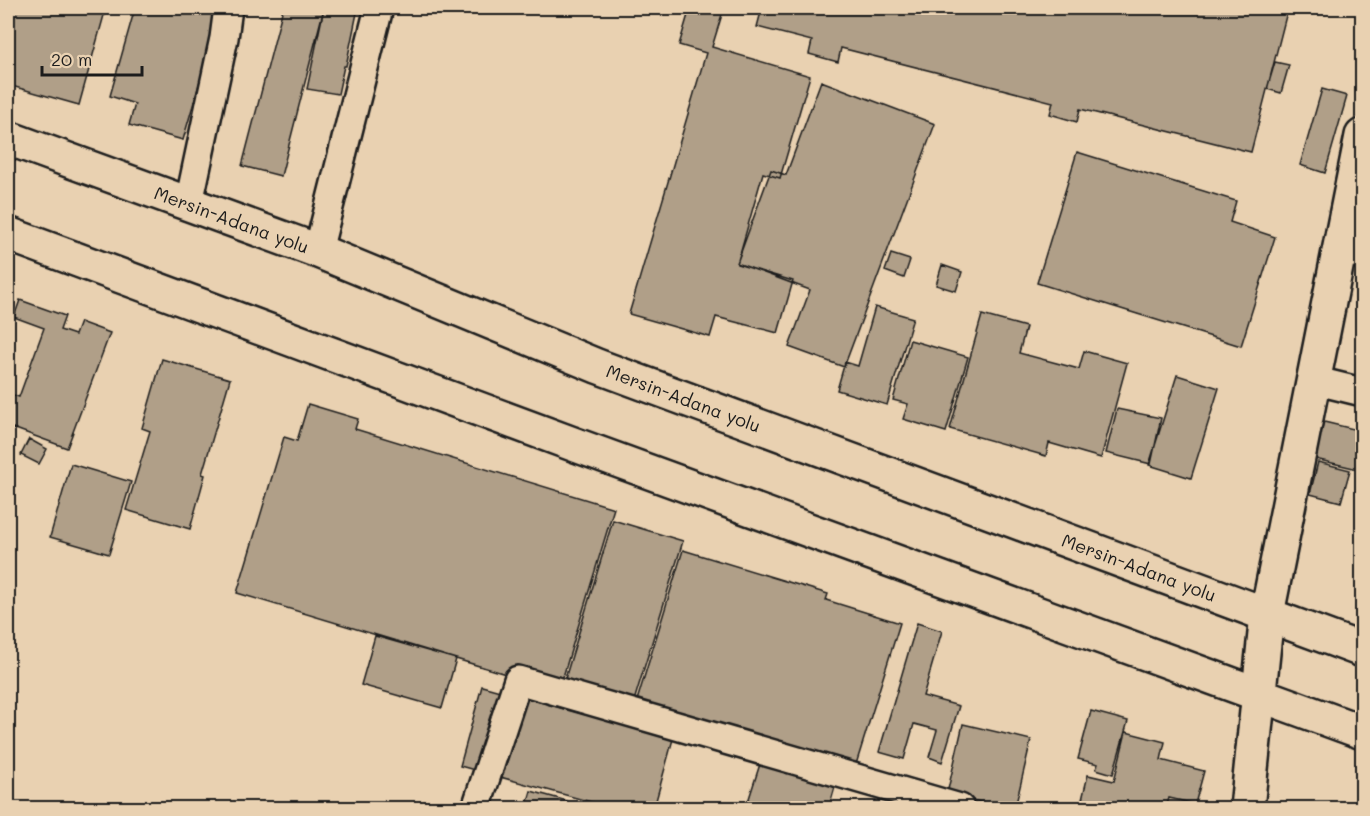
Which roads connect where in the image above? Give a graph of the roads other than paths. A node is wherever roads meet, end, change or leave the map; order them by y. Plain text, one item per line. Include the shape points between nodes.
1 (228, 8) edge
2 (379, 8) edge
3 (8, 138) edge
4 (1362, 138) edge
5 (189, 203) junction
6 (8, 234) edge
7 (318, 252) junction
8 (1351, 252) edge
9 (1313, 380) junction
10 (1362, 392) edge
11 (1267, 614) junction
12 (1362, 650) edge
13 (1258, 694) junction
14 (1362, 732) edge
15 (476, 808) edge
16 (960, 808) edge
17 (1247, 808) edge

1 - 5 street
2 - 7 street
3 - 5 main road, Mersin-Adana yolu
4 - 8 main road
5 - 7 main road, Mersin-Adana yolu
6 - 13 main road
7 - 11 main road, Mersin-Adana yolu via 597,366
8 - 9 main road
9 - 10 street
9 - 11 main road
11 - 12 main road, Mersin-Adana yolu
11 - 13 main road
13 - 14 main road
13 - 17 main road
15 - 16 street via 518,680

